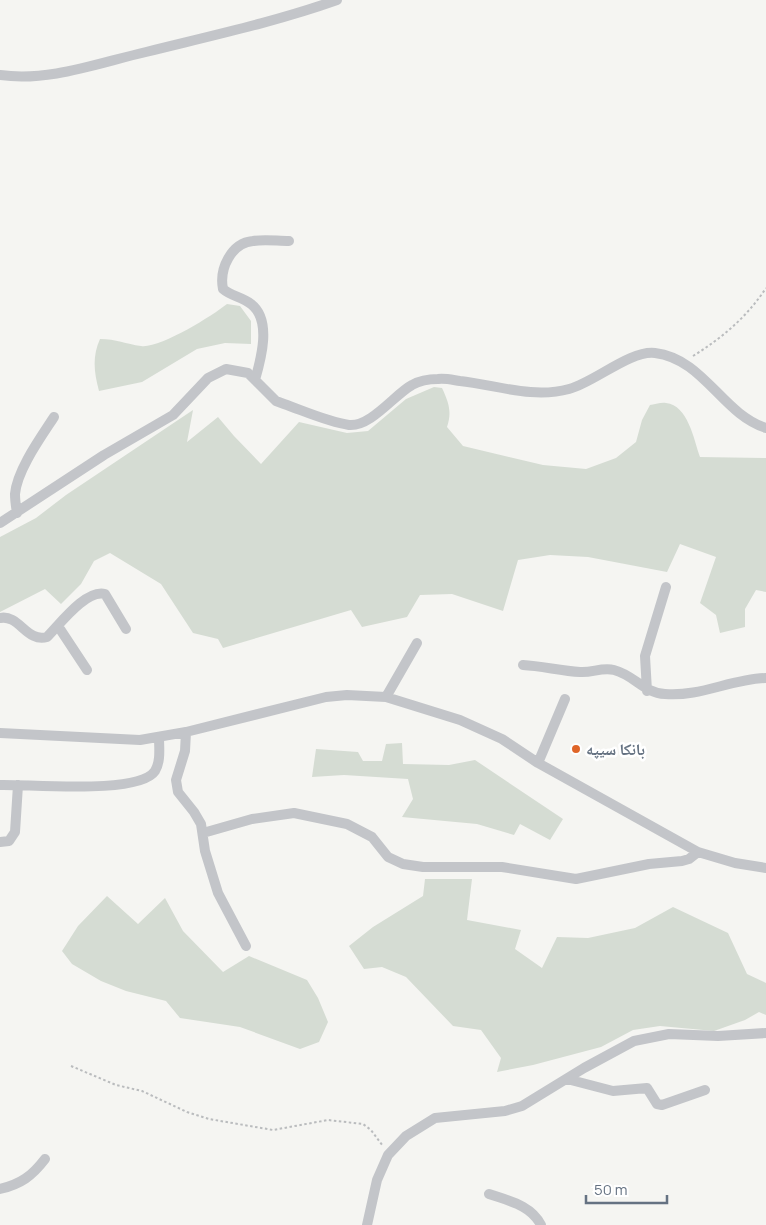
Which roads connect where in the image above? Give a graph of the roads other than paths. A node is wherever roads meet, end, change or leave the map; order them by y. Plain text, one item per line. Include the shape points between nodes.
1 (337, 0) edge
2 (0, 75) edge
3 (289, 241) dead end
4 (255, 380) junction
5 (54, 417) dead end
6 (766, 428) edge
7 (17, 514) junction
8 (0, 523) edge
9 (666, 586) dead end
10 (0, 618) edge
11 (58, 626) junction
12 (126, 629) dead end
13 (417, 643) dead end
14 (523, 665) dead end
15 (87, 670) dead end
16 (766, 678) edge
17 (648, 691) junction
18 (386, 697) junction
19 (565, 699) dead end
20 (186, 732) junction
21 (0, 733) edge
22 (159, 737) junction
23 (538, 763) junction
24 (0, 785) edge
25 (18, 785) junction
26 (203, 833) junction
27 (0, 842) edge
28 (698, 852) junction
29 (766, 868) edge
30 (246, 946) dead end
31 (766, 1033) edge
32 (567, 1079) junction
33 (705, 1090) dead end
34 (45, 1159) dead end
35 (0, 1189) edge
36 (488, 1194) dead end
37 (367, 1225) edge
38 (541, 1225) edge

1 - 2 street via 275,20 66,72 19,78
3 - 4 street via 244,243 228,258 223,269 223,289 252,304 258,312 264,338
4 - 6 street via 276,401 351,425 375,415 412,385 439,378 535,394 568,389 640,355 652,353 683,363 701,375 750,421
4 - 7 street via 248,373 226,369 208,378 173,415 104,454
5 - 7 street via 39,439 18,483 15,494
7 - 8 street
9 - 17 street via 645,656
10 - 11 street via 12,619 28,633 42,638 48,637
11 - 12 street via 86,597 101,593 105,594
11 - 15 street
13 - 18 street
14 - 17 street via 581,672 611,670 632,678
16 - 17 street via 749,678 697,692 667,694
18 - 20 street via 326,697
18 - 23 street via 468,724 502,739
19 - 23 street
20 - 22 street
20 - 26 street via 185,751 176,780 178,792 194,812
21 - 22 street via 115,740
22 - 25 street via 159,760 154,772 146,779 80,786
23 - 28 street
24 - 25 street
25 - 27 street via 15,832 9,841
26 - 28 street via 252,819 294,813 348,824 372,837 388,857 403,864 502,867 576,879 649,864 682,861
26 - 30 street via 218,893
28 - 29 street
31 - 32 street via 718,1036 669,1034 634,1041
32 - 33 street via 613,1091 647,1088 657,1104
32 - 37 street via 522,1106 505,1111 435,1118 406,1136 388,1154 377,1180
34 - 35 street via 32,1176
36 - 38 street via 525,1206

